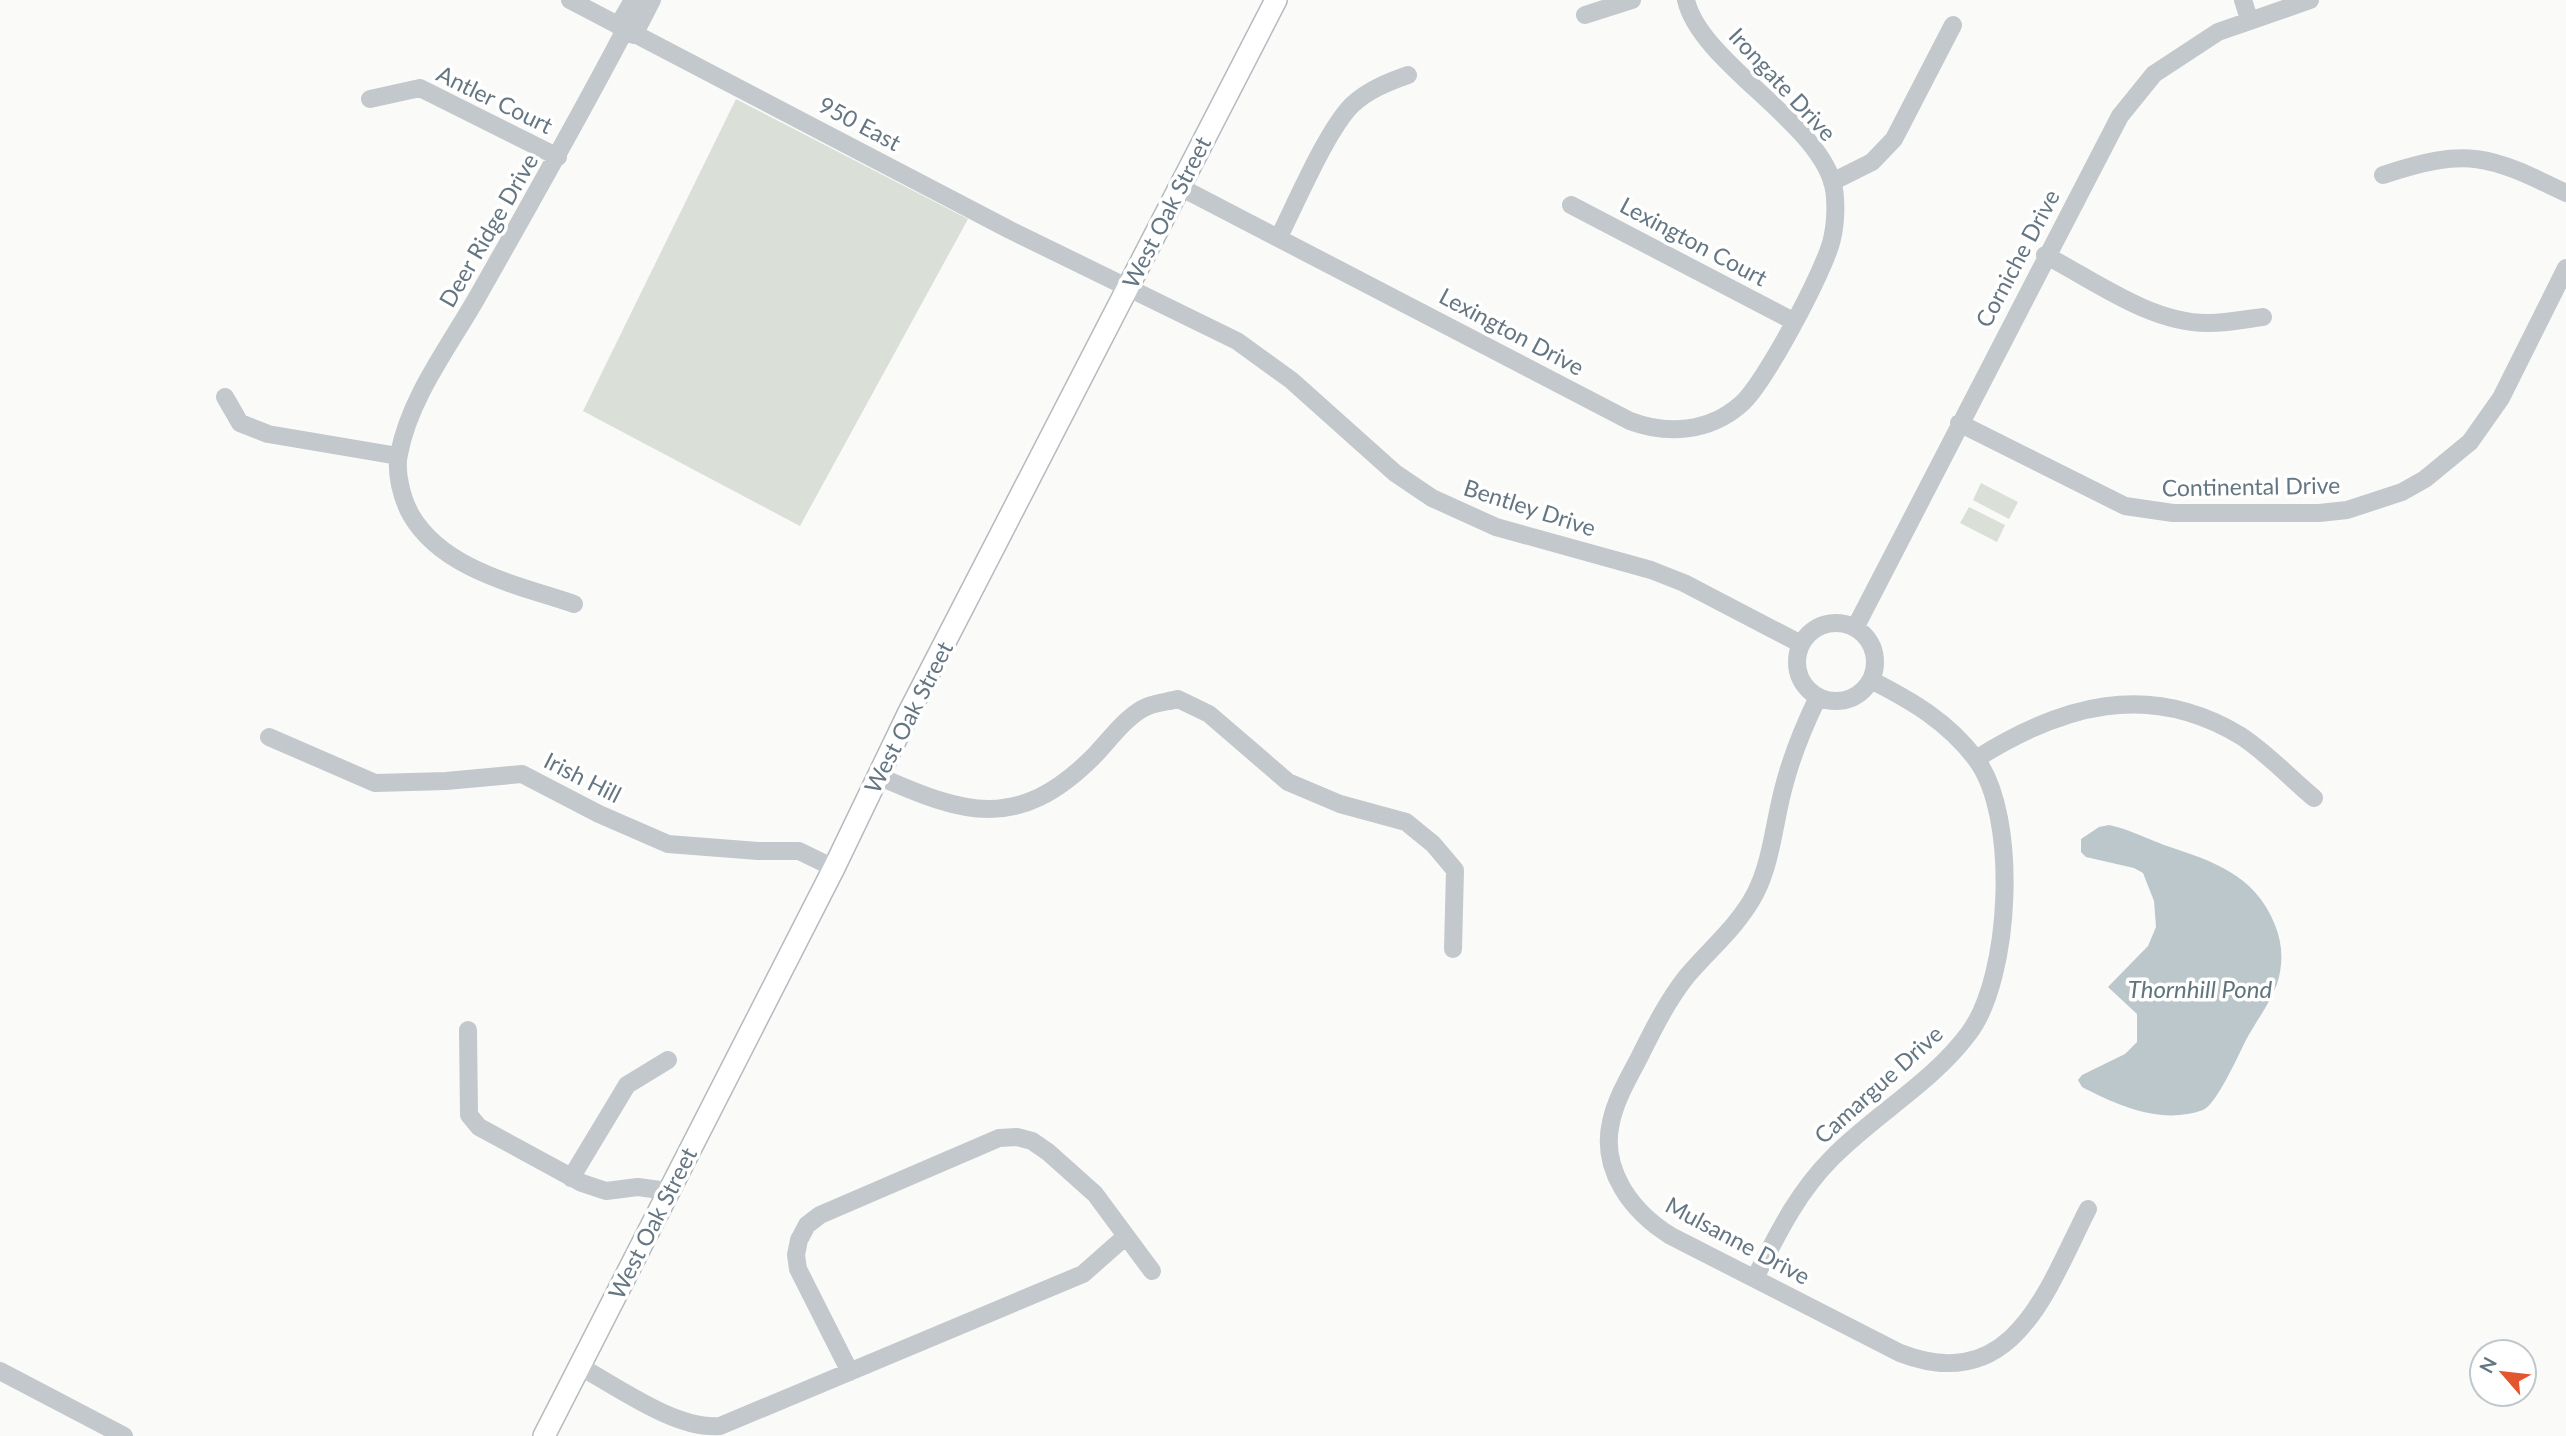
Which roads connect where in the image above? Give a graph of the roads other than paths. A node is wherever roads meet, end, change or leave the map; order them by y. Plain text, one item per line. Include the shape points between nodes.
1 (570, 0) edge
2 (633, 0) edge
3 (652, 0) edge
4 (1276, 0) edge
5 (1632, 0) edge
6 (1686, 0) edge
7 (2243, 0) edge
8 (2311, 0) edge
9 (1584, 15) dead end
10 (2249, 19) junction
11 (1953, 25) dead end
12 (626, 30) junction
13 (1408, 75) dead end
14 (370, 99) dead end
15 (558, 157) junction
16 (2383, 175) dead end
17 (1832, 181) junction
18 (1178, 186) junction
19 (2566, 193) edge
20 (1571, 205) dead end
21 (1279, 237) junction
22 (2045, 255) junction
23 (2566, 268) edge
24 (1127, 288) junction
25 (2263, 317) dead end
26 (1793, 321) junction
27 (225, 397) dead end
28 (1959, 423) junction
29 (398, 456) junction
30 (574, 604) dead end
31 (1855, 628) junction
32 (1801, 644) junction
33 (1871, 680) junction
34 (1818, 697) junction
35 (268, 737) dead end
36 (1976, 759) junction
37 (878, 776) junction
38 (2314, 798) dead end
39 (834, 868) junction
40 (1453, 949) dead end
41 (468, 1030) dead end
42 (668, 1060) dead end
43 (572, 1178) junction
44 (667, 1191) junction
45 (2088, 1209) dead end
46 (1126, 1236) junction
47 (1152, 1271) dead end
48 (1755, 1278) junction
49 (579, 1366) junction
50 (0, 1371) edge
51 (850, 1373) junction
52 (124, 1436) edge
53 (544, 1436) edge

1 - 12 street, 950 East
2 - 12 street
3 - 12 street
4 - 18 main road, West Oak Street
5 - 9 street
6 - 17 street, Irongate Drive via 1712,44 1797,130
7 - 10 street
8 - 10 street, Corniche Drive
10 - 22 street, Corniche Drive via 2218,32 2154,74 2120,116
11 - 17 street via 1894,139 1872,162
12 - 15 street, Deer Ridge Drive
12 - 24 street, 950 East
13 - 21 street via 1379,86 1351,106
14 - 15 street, Antler Court via 420,88
15 - 29 street, Deer Ridge Drive via 415,407
16 - 19 street via 2420,163 2473,157 2502,163
17 - 26 street, Irongate Drive via 1832,241
18 - 21 street, Lexington Drive
18 - 24 main road, West Oak Street
20 - 26 street, Lexington Court
21 - 26 street, Lexington Drive via 1651,429 1698,427 1740,406 1763,377
22 - 25 street via 2154,313 2209,323
22 - 28 street, Corniche Drive
23 - 28 street, Continental Drive via 2501,398 2470,442 2402,492 2347,510 2173,513 2125,506
24 - 32 street, Bentley Drive via 1237,341 1292,380 1395,473 1432,498 1496,527 1684,583
24 - 37 main road, West Oak Street
27 - 29 street via 240,423 268,434
28 - 31 street, Corniche Drive
29 - 30 street via 401,489 411,515 433,544 458,562
31 - 32 street via 1822,626
31 - 33 street via 1873,650
32 - 34 street via 1798,674
33 - 34 street via 1862,692 1844,701
33 - 36 street, Camargue Drive via 1936,717
34 - 48 street, Mulsanne Drive via 1793,754 1762,879 1738,920 1688,976 1658,1019 1622,1091 1609,1140 1619,1184 1639,1212 1671,1236
35 - 39 street, Irish Hill via 375,783 522,774 668,844 799,851
36 - 38 street via 2012,736 2058,716 2115,704 2147,704 2207,719 2242,737
36 - 48 street, Camargue Drive via 1997,808 2003,845 2002,940 1983,1013 1939,1067 1846,1144 1814,1178
37 - 39 main road, West Oak Street
37 - 40 street via 935,801 982,811 1030,802 1079,771 1142,709 1178,699 1209,714 1288,782 1340,804 1406,822 1433,844 1455,870
39 - 44 main road, West Oak Street
41 - 43 street via 469,1115 479,1127
42 - 43 street via 627,1085
43 - 44 street via 606,1191 638,1187
44 - 49 main road, West Oak Street
45 - 48 street, Mulsanne Drive via 2032,1317 2002,1348 1968,1361 1932,1363 1899,1353
46 - 47 street
46 - 51 street via 1083,1274
46 - 51 street via 1085,1185 1048,1152 1017,1137 999,1138 820,1215 807,1225 799,1240 798,1269
49 - 51 street via 685,1423 705,1427 720,1426
49 - 53 main road, West Oak Street
50 - 52 street

